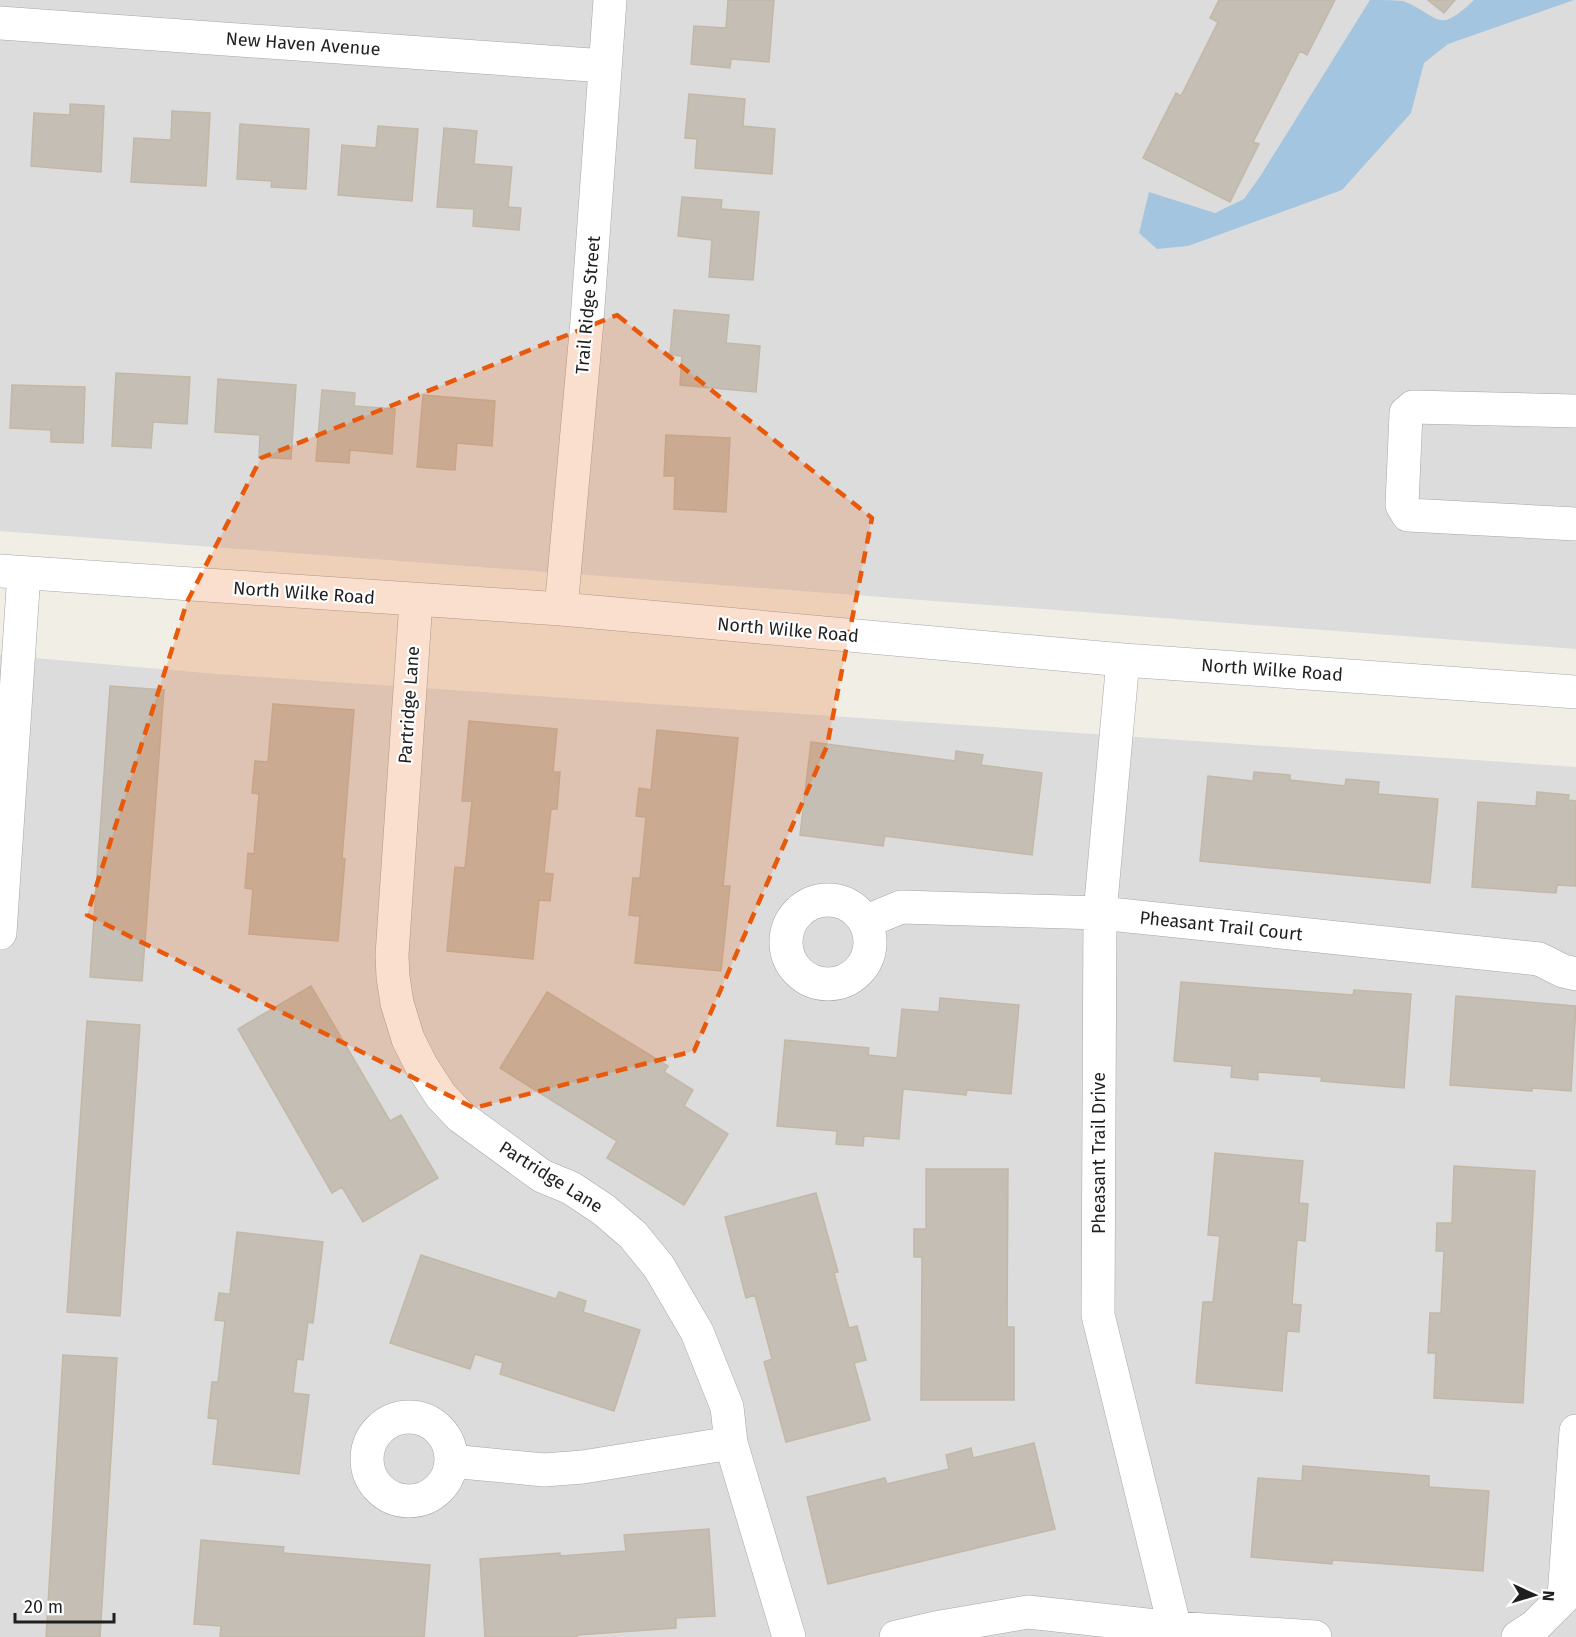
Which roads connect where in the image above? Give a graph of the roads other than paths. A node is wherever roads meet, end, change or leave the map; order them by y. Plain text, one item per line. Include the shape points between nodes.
1 (609, 0) edge
2 (0, 23) edge
3 (605, 66) junction
4 (1576, 411) edge
5 (1576, 524) edge
6 (12, 572) edge
7 (416, 601) junction
8 (561, 609) junction
9 (1123, 660) junction
10 (1576, 693) edge
11 (3, 841) edge
12 (1100, 913) junction
13 (866, 922) dead end
14 (0, 933) edge
15 (1576, 974) edge
16 (1576, 1431) edge
17 (731, 1443) junction
18 (451, 1461) dead end
19 (1526, 1632) edge
20 (1176, 1633) edge
21 (789, 1637) edge
22 (896, 1637) edge
23 (1315, 1637) edge

1 - 3 street, Trail Ridge Street
2 - 3 street, New Haven Avenue
3 - 8 street, Trail Ridge Street via 588,321
4 - 5 street via 1413,407 1406,413 1402,505 1408,514
6 - 7 street, North Wilke Road
6 - 11 street
7 - 8 street, North Wilke Road
7 - 17 street, Partridge Lane via 392,955 397,1003 408,1039 441,1096 461,1118 543,1176 571,1188 604,1210 633,1235 658,1267 697,1332 727,1407
8 - 9 street, North Wilke Road
9 - 10 street, North Wilke Road
9 - 12 street, Pheasant Trail Drive
11 - 14 street
12 - 13 street, Pheasant Trail Court via 901,907
12 - 15 street, Pheasant Trail Court via 1539,959
12 - 20 street, Pheasant Trail Drive via 1098,1315
16 - 19 street via 1564,1597
17 - 18 street via 544,1470
17 - 21 street, Partridge Lane
20 - 22 street via 1028,1612
20 - 23 street

